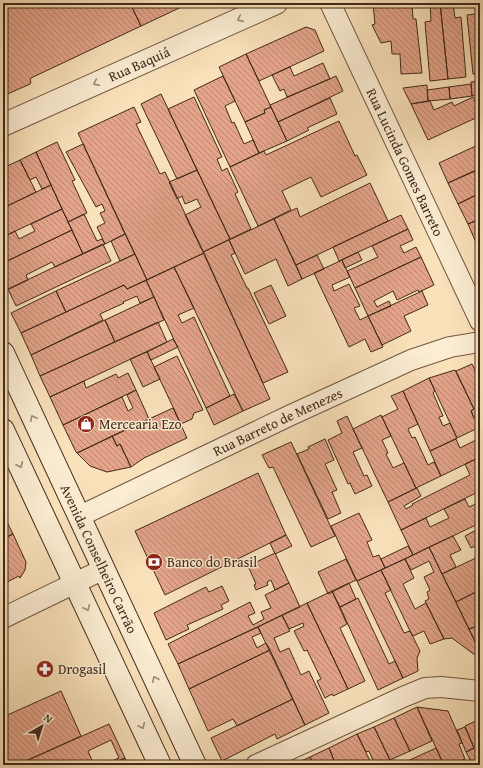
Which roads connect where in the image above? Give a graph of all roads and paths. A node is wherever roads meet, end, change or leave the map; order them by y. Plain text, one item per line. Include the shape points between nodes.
1 (276, 3) edge
2 (330, 3) edge
3 (3, 125) edge
4 (480, 321) edge
5 (480, 342) edge
6 (3, 353) edge
7 (3, 430) edge
8 (80, 516) junction
9 (104, 569) junction
10 (75, 584) junction
11 (3, 618) edge
12 (480, 691) edge
13 (160, 765) edge
14 (195, 765) edge
15 (256, 765) edge

1 -> 3 main road, Rua Baquiá
2 - 4 street, Rua Lucinda Gomes Barreto
5 - 8 street, Rua Barreto de Menezes via 450,347 411,360
8 -> 6 main road, Avenida Conselheiro Carrão
7 -> 10 main road
8 - 9 main road, Avenida Conselheiro Carrão
9 - 10 street
14 -> 9 main road, Avenida Conselheiro Carrão
10 - 11 street
10 -> 13 main road
12 - 15 street via 425,688

